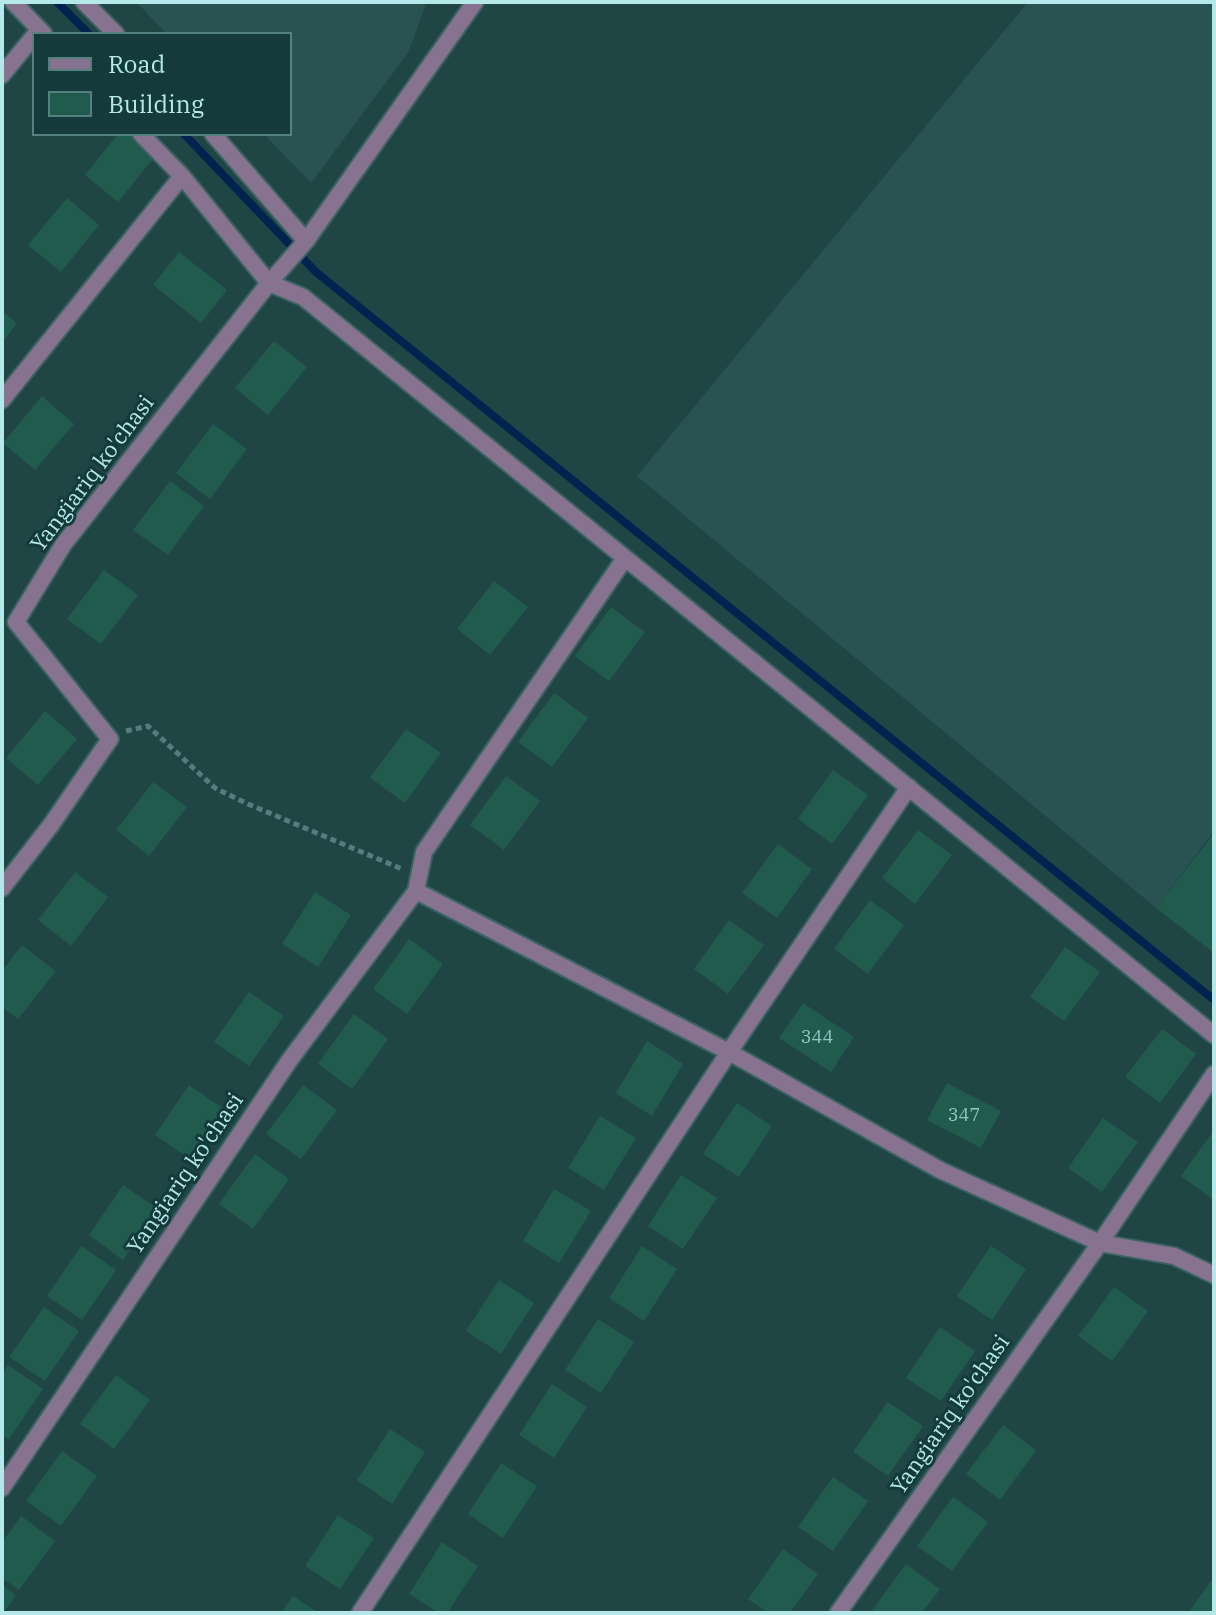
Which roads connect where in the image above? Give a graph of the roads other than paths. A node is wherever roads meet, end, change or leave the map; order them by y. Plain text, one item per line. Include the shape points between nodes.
1 (13, 2) edge
2 (84, 2) edge
3 (475, 2) edge
4 (37, 32) edge
5 (114, 32) edge
6 (32, 40) edge
7 (2, 75) edge
8 (143, 136) edge
9 (215, 136) edge
10 (182, 176) junction
11 (306, 241) junction
12 (269, 283) junction
13 (2, 400) edge
14 (625, 558) junction
15 (909, 787) junction
16 (418, 884) junction
17 (2, 888) edge
18 (1214, 1035) edge
19 (729, 1052) junction
20 (1214, 1074) edge
21 (1100, 1243) junction
22 (1214, 1275) edge
23 (2, 1488) edge
24 (360, 1613) edge
25 (838, 1613) edge

1 - 4 street
2 - 5 street
3 - 11 street
6 - 7 street
8 - 10 street
9 - 11 street
10 - 12 street
10 - 13 street
11 - 12 street
12 - 14 street via 303,297
12 - 17 street, Yangiariq ko'chasi via 63,545 16,622 110,739
14 - 15 street
14 - 16 street, Yangiariq ko'chasi via 424,852
15 - 18 street
15 - 19 street
16 - 19 street
16 - 23 street, Yangiariq ko'chasi via 289,1061
19 - 21 street via 940,1170
19 - 24 street
20 - 21 street, Yangiariq ko'chasi
21 - 22 street via 1174,1256
21 - 25 street, Yangiariq ko'chasi

